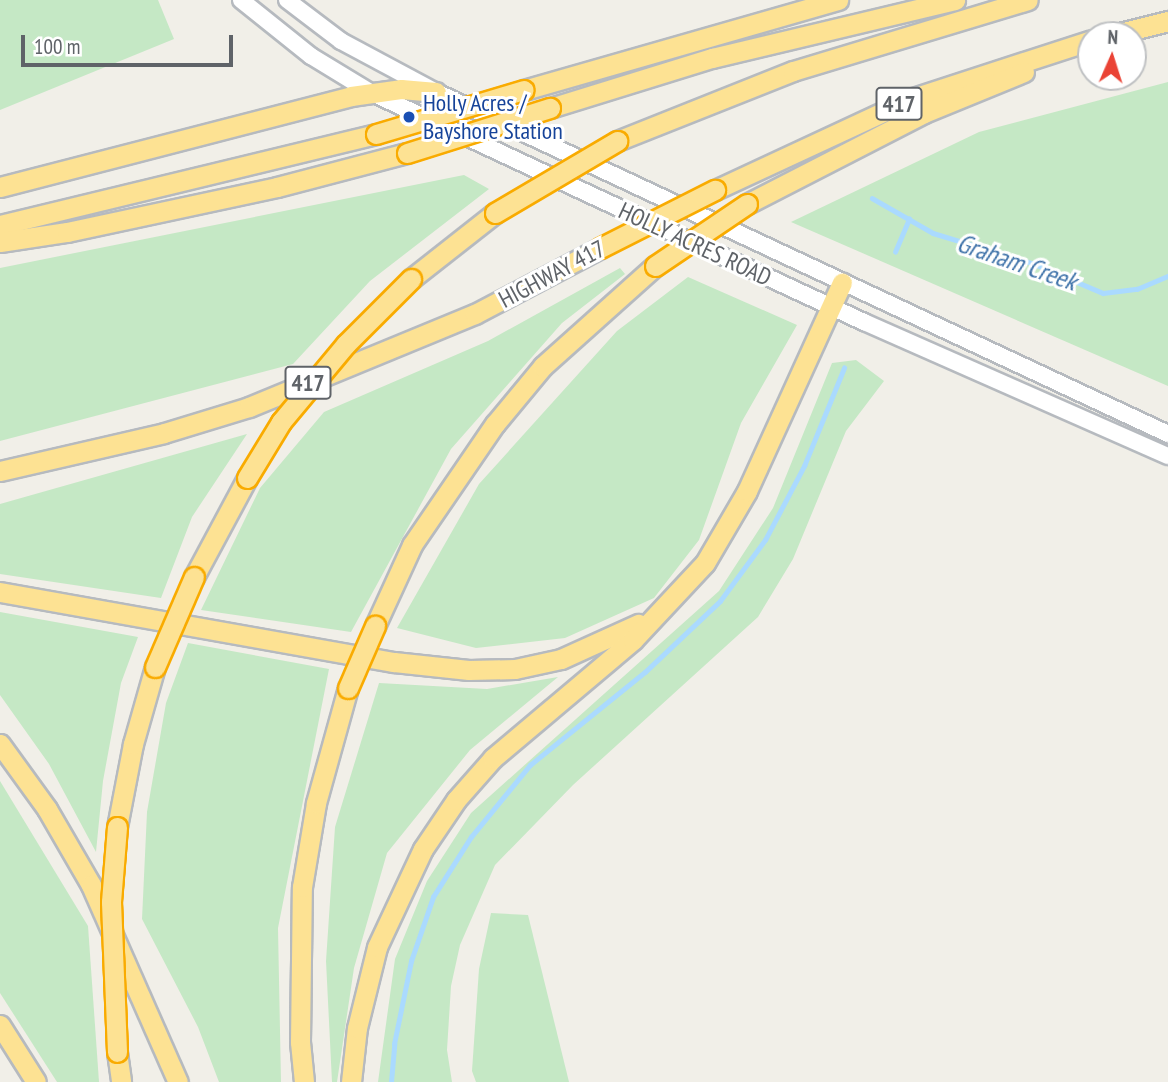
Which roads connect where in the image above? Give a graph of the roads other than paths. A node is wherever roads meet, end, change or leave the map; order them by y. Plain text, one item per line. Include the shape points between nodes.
1 (241, 0) edge
2 (287, 0) edge
3 (838, 0) edge
4 (955, 0) edge
5 (1028, 0) edge
6 (1168, 21) edge
7 (1148, 26) edge
8 (1077, 45) edge
9 (1077, 52) edge
10 (370, 92) junction
11 (436, 92) junction
12 (0, 187) edge
13 (0, 225) edge
14 (0, 242) edge
15 (842, 283) junction
16 (831, 307) junction
17 (1168, 434) edge
18 (1168, 456) edge
19 (0, 471) edge
20 (0, 592) edge
21 (675, 598) junction
22 (0, 744) edge
23 (0, 1025) edge
24 (36, 1082) edge
25 (121, 1082) edge
26 (178, 1082) edge
27 (304, 1082) edge
28 (351, 1082) edge

1 - 10 main road, HOLLY ACRES ROAD via 311,56
2 - 11 main road, HOLLY ACRES ROAD via 341,41
3 - 13 highway, bridge via 376,134
4 - 14 highway, bridge via 712,58 407,153 264,190
5 - 25 highway, bridge via 793,71 617,141 495,213 411,279 346,344 281,422 247,478 194,577 155,667 133,744 117,827 111,902
6 - 7 highway
8 - 19 highway, HIGHWAY 417 / 417, bridge via 913,98 715,190 475,314 249,407 164,433
9 - 27 highway, bridge via 924,113 747,204 655,266 543,366 495,424 412,545 348,688 316,803 302,887 300,1042
10 - 11 highway
10 - 12 highway
10 - 16 main road, HOLLY ACRES ROAD
11 - 15 main road, HOLLY ACRES ROAD
15 - 16 highway
15 - 17 main road, HOLLY ACRES ROAD
16 - 18 main road, HOLLY ACRES ROAD
16 - 21 highway via 727,530
20 - 21 highway via 394,662 469,670 540,665 583,652 626,632
21 - 28 highway via 610,661 493,758 439,824 409,873 377,947 357,1028
22 - 26 highway via 47,809 91,885
23 - 24 highway

